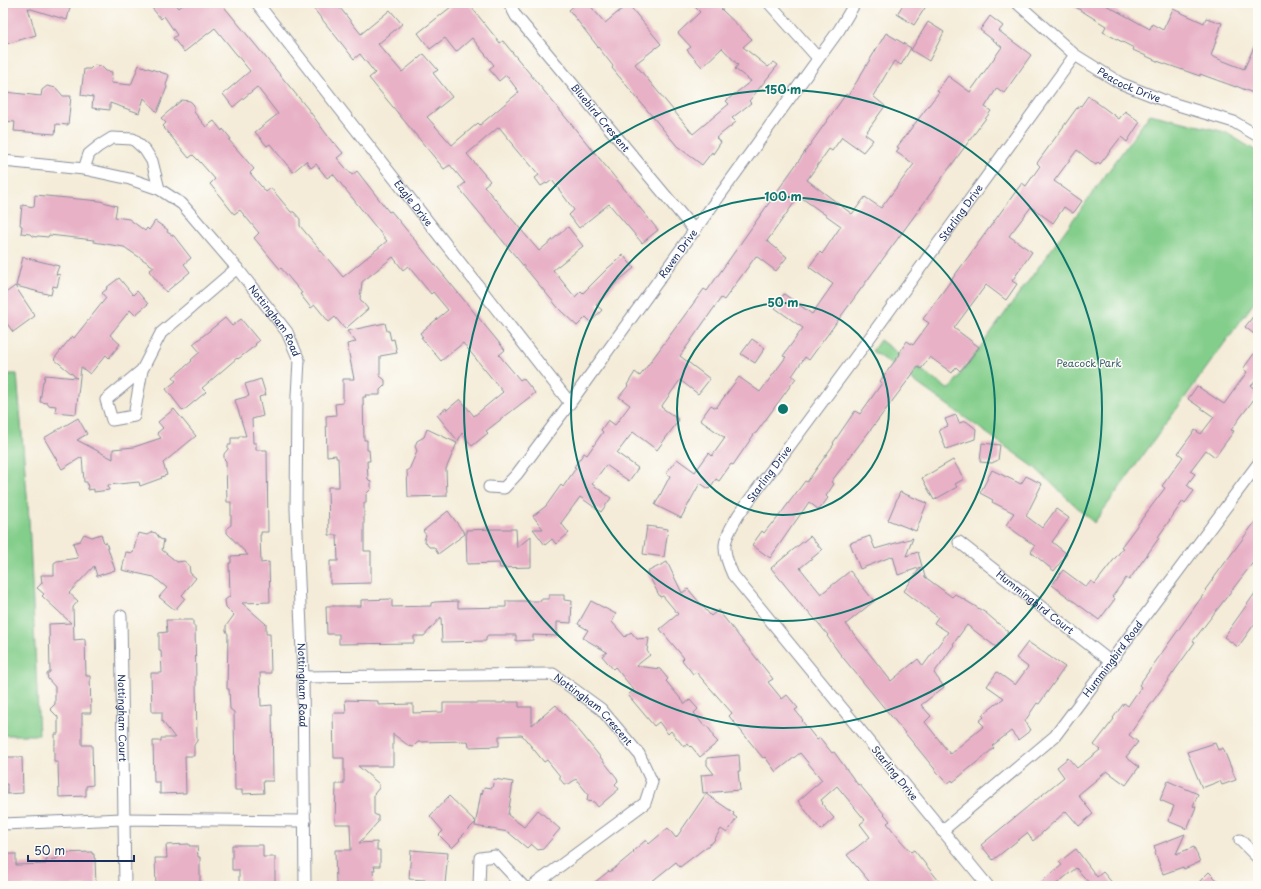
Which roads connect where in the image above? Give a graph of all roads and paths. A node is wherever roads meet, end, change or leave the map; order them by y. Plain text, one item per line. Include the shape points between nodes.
1 (257, 3) edge
2 (509, 3) edge
3 (769, 3) edge
4 (855, 3) edge
5 (1017, 3) edge
6 (1075, 55) junction
7 (818, 58) junction
8 (1258, 136) edge
9 (3, 162) edge
10 (84, 169) junction
11 (159, 189) junction
12 (695, 230) junction
13 (237, 268) junction
14 (142, 370) dead end
15 (570, 403) junction
16 (1258, 464) edge
17 (489, 487) dead end
18 (959, 542) dead end
19 (121, 616) dead end
20 (1111, 662) junction
21 (303, 677) junction
22 (123, 820) junction
23 (305, 822) junction
24 (3, 824) edge
25 (942, 831) junction
26 (1240, 840) dead end
27 (1258, 858) edge
28 (125, 886) edge
29 (306, 886) edge
30 (479, 886) edge
31 (523, 886) edge
32 (533, 886) edge
33 (988, 886) edge

1 - 15 street, Eagle Drive
2 - 12 street, Bluebird Crescent via 516,16
3 - 7 street
4 - 7 street, Raven Drive
5 - 6 street, Peacock Drive
6 - 8 street, Peacock Drive via 1120,83 1168,102 1234,122
6 - 25 street, Starling Drive via 739,514 727,534 724,550 733,575
7 - 12 street, Raven Drive
9 - 10 street, Nottingham Road
10 - 11 street, Nottingham Road via 130,179
10 - 11 street via 89,154 112,138 133,139 152,161
11 - 13 street, Nottingham Road via 182,204
12 - 15 street, Raven Drive
13 - 14 street via 161,333
13 - 21 street, Nottingham Road via 287,332 299,360 296,509
15 - 17 street, Raven Drive via 504,488
16 - 20 street, Hummingbird Road
18 - 20 street, Hummingbird Court
19 - 22 street, Nottingham Court
20 - 25 street, Hummingbird Road via 1056,736
21 - 23 street, Nottingham Road
21 - 32 street, Nottingham Crescent via 553,674 601,709 639,754 652,782 645,803
22 - 23 street
22 - 24 street
22 - 28 street, Nottingham Court
23 - 29 street
25 - 33 street, Starling Drive
26 - 27 street
30 - 31 street via 480,858 495,856

